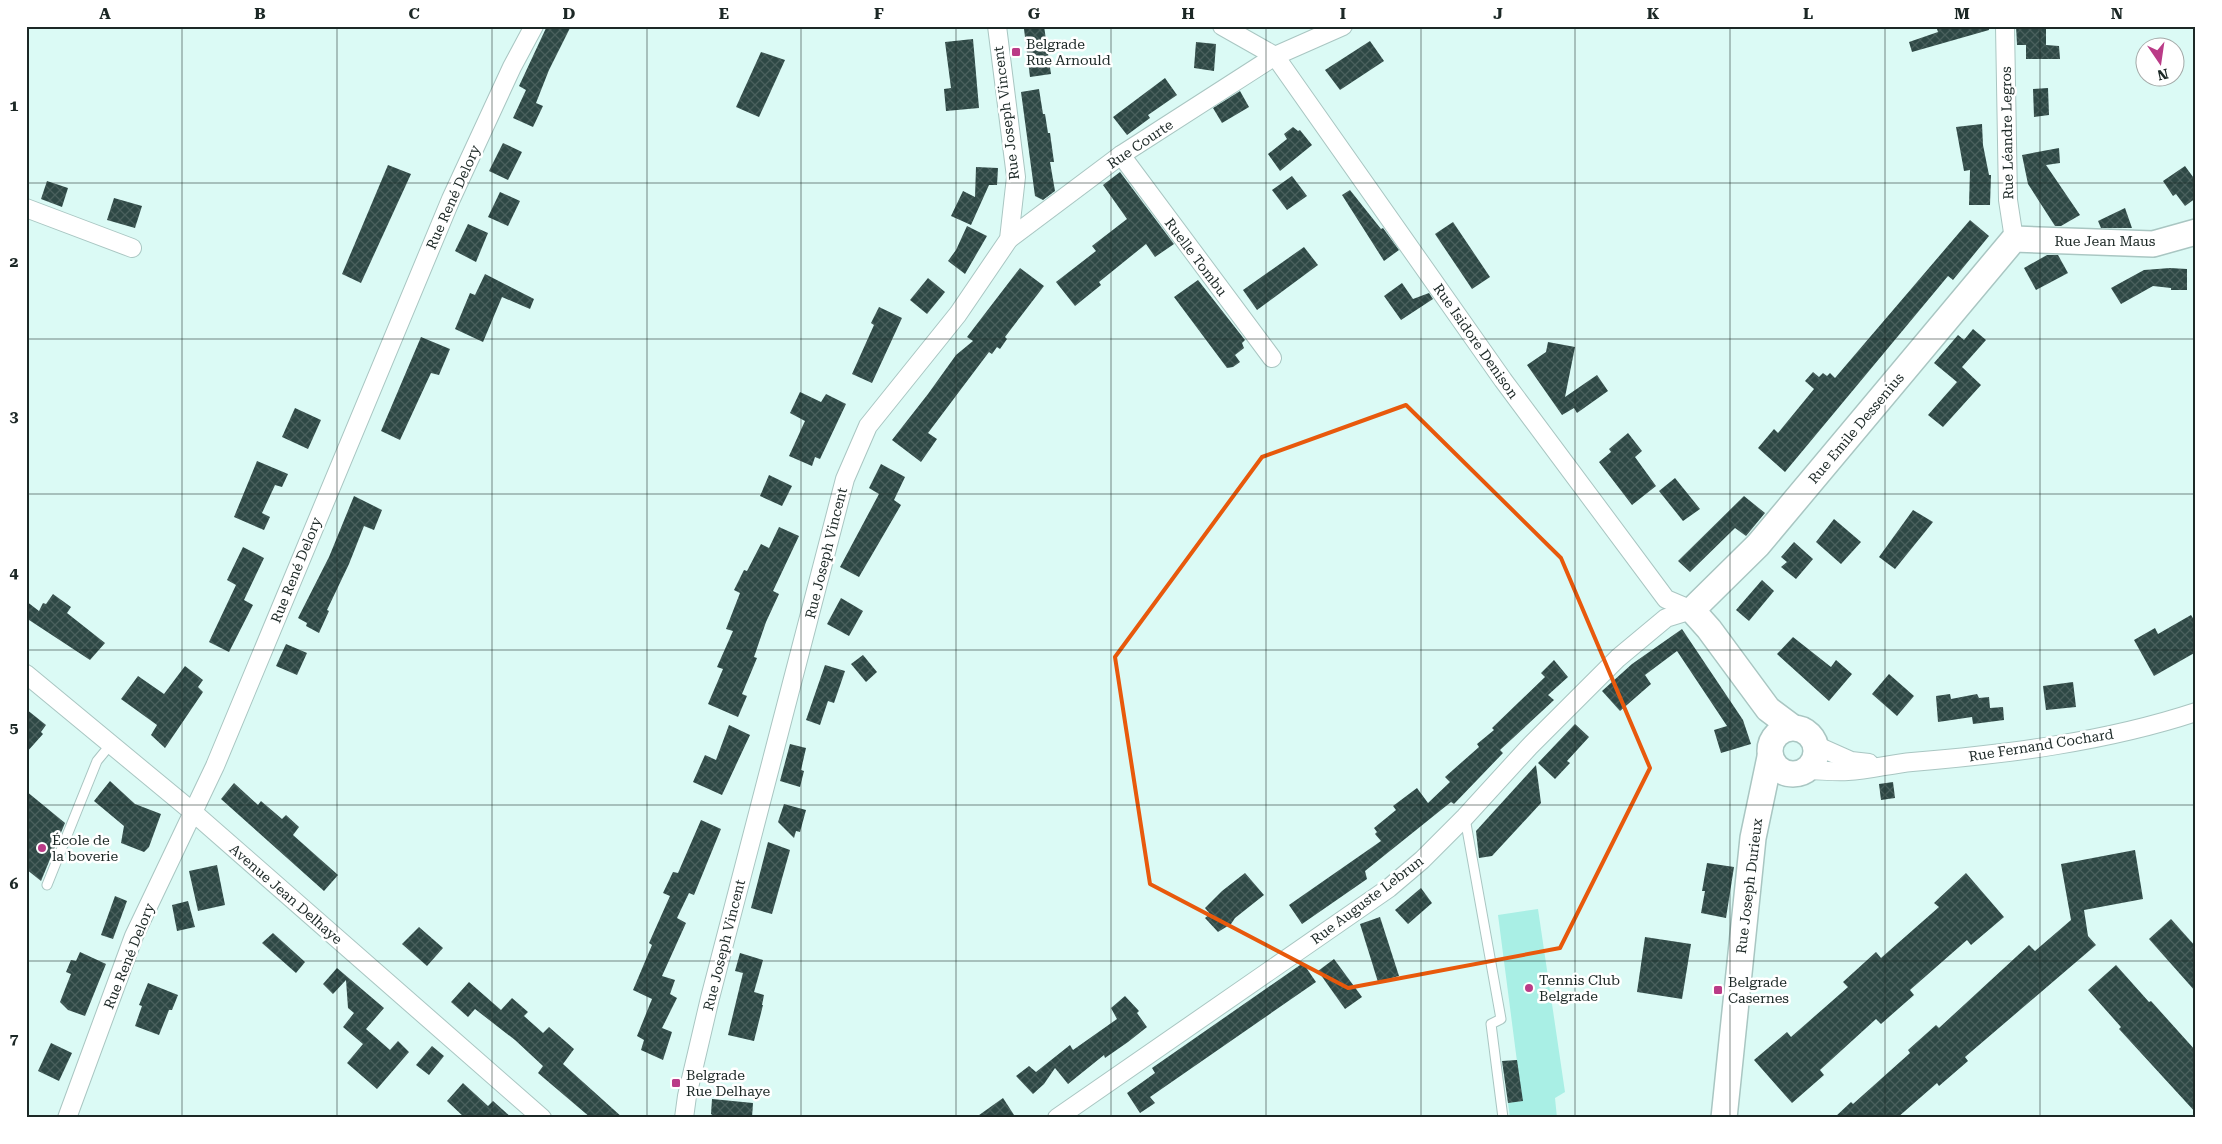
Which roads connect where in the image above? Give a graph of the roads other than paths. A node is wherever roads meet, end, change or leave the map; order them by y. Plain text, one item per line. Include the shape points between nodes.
1 (534, 26) edge
2 (997, 26) edge
3 (1222, 26) edge
4 (1343, 26) edge
5 (2005, 26) edge
6 (1275, 56) junction
7 (1121, 155) junction
8 (26, 208) edge
9 (2196, 232) edge
10 (1009, 239) junction
11 (2014, 240) junction
12 (132, 248) dead end
13 (1272, 358) dead end
14 (1692, 610) junction
15 (26, 674) edge
16 (2196, 712) edge
17 (111, 744) junction
18 (1815, 745) joint
19 (1786, 753) junction
20 (1885, 765) junction
21 (194, 813) junction
22 (1465, 818) junction
23 (47, 885) dead end
24 (67, 1118) edge
25 (542, 1118) edge
26 (684, 1118) edge
27 (1057, 1118) edge
28 (1503, 1118) edge
29 (1724, 1118) edge

1 - 21 street, Rue René Delory via 452,199
2 - 10 street, Rue Joseph Vincent via 1016,177
3 - 6 street
4 - 6 street, Rue Courte
5 - 11 street, Rue Léandre Legros via 2008,200
6 - 7 street, Rue Courte
6 - 14 street, Rue Isidore Denison via 1503,380 1666,599
7 - 10 street, Rue Courte
7 - 13 street, Ruelle Tombu
8 - 12 street
9 - 11 street, Rue Jean Maus via 2153,244
10 - 26 street, Rue Joseph Vincent via 958,314 868,426 845,479 710,998
11 - 14 street, Rue Emile Dessenius via 1758,545
14 - 19 street, Rue Joseph Durieux via 1709,628 1768,709
14 - 22 street, Rue Auguste Lebrun via 1666,618 1618,658 1529,747
15 - 17 street, Avenue Jean Delhaye
16 - 20 street, Rue Fernand Cochard via 2160,724 2075,742
17 - 21 street, Avenue Jean Delhaye
17 - 23 lane via 97,761
18 - 19 street via 1813,761
18 - 20 street, Rue Fernand Cochard via 1851,761
19 - 20 street, Rue Fernand Cochard via 1848,772
19 - 29 street, Rue Joseph Durieux via 1759,803
21 - 24 street, Rue René Delory via 134,936
21 - 25 street, Avenue Jean Delhaye
22 - 27 street, Rue Auguste Lebrun via 1389,888
22 - 28 lane via 1501,1019 1491,1024

